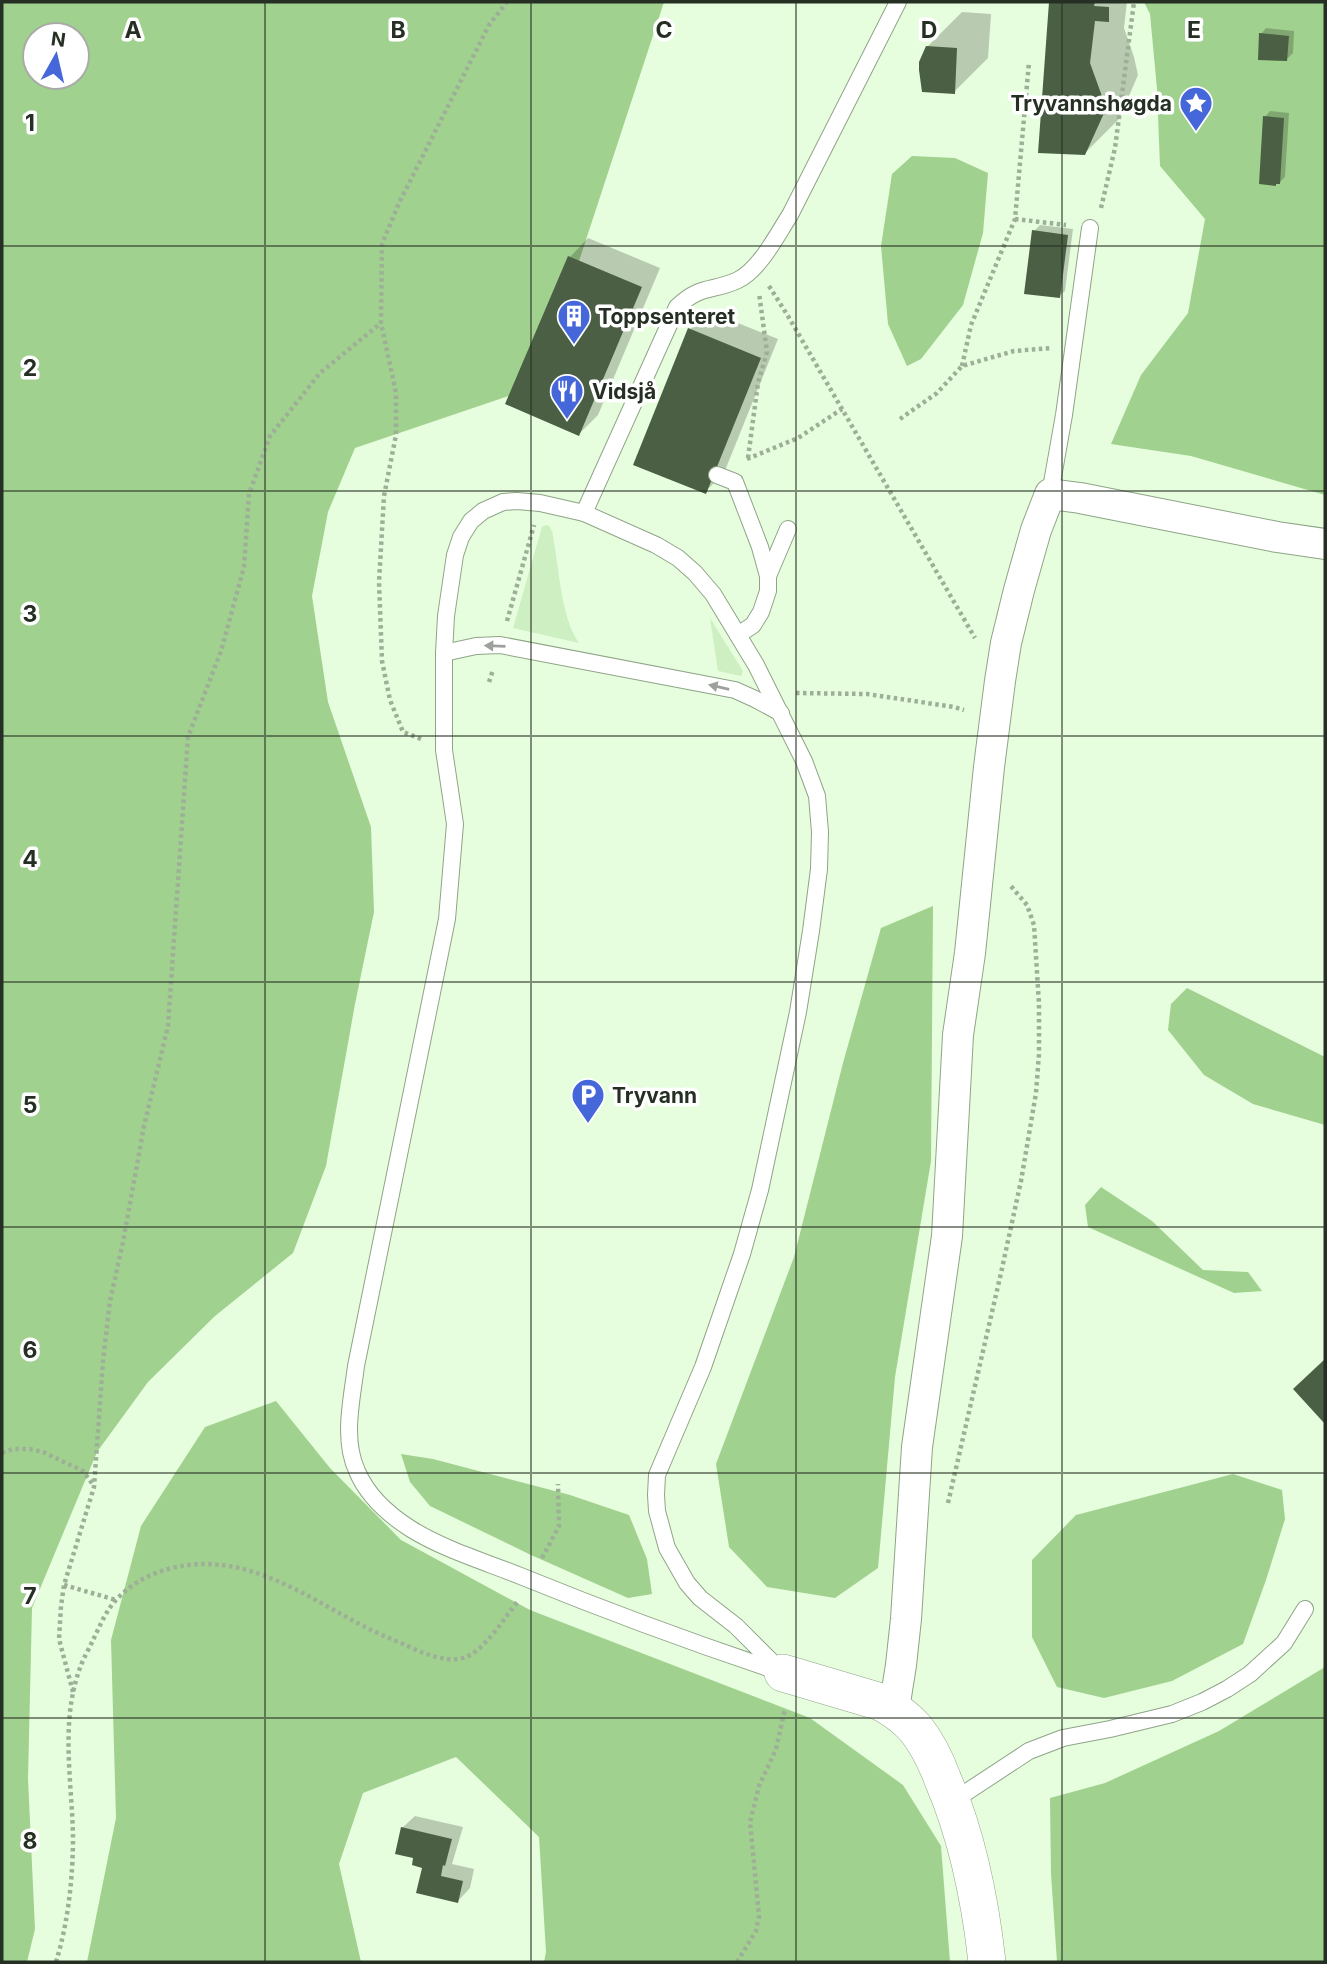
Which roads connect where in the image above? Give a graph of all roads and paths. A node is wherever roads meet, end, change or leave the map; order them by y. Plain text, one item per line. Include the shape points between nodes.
1 (507, 2) edge
2 (898, 2) edge
3 (1134, 2) edge
4 (1029, 62) dead end
5 (1015, 219) junction
6 (1090, 228) junction
7 (755, 265) junction
8 (382, 323) junction
9 (1073, 347) junction
10 (962, 366) junction
11 (842, 409) junction
12 (900, 419) dead end
13 (748, 458) junction
14 (717, 475) dead end
15 (736, 482) junction
16 (1050, 494) junction
17 (540, 503) junction
18 (584, 513) junction
19 (788, 529) dead end
20 (1325, 544) edge
21 (768, 576) junction
22 (738, 635) junction
23 (500, 645) junction
24 (444, 653) junction
25 (1000, 681) junction
26 (489, 682) dead end
27 (771, 694) junction
28 (781, 713) junction
29 (995, 720) junction
30 (444, 750) junction
31 (1007, 876) dead end
32 (2, 1453) edge
33 (558, 1484) dead end
34 (94, 1487) junction
35 (946, 1510) dead end
36 (533, 1582) junction
37 (64, 1585) junction
38 (116, 1600) junction
39 (1305, 1609) dead end
40 (788, 1675) junction
41 (73, 1692) junction
42 (894, 1709) junction
43 (953, 1801) junction
44 (56, 1962) edge
45 (737, 1962) edge
46 (987, 1962) edge

1 - 8 path via 489,25 382,244
2 - 7 lane via 790,215
3 - 6 path via 1115,148 1097,220
4 - 5 path
5 - 6 path
5 - 10 path via 971,325
6 - 9 lane
7 - 11 path
7 - 13 path via 767,352
7 - 18 lane via 738,280 697,292 677,307
8 - 30 path via 396,393 396,435 384,496 379,582 382,661 403,732
8 - 34 path via 320,373 270,436 249,494 244,567 228,627 188,737 169,1026 110,1301
9 - 10 path via 1014,351
9 - 16 lane
10 - 12 path via 937,393
11 - 13 path via 798,438
11 - 25 path
13 - 15 path
14 - 15 lane
15 - 21 lane
16 - 20 street
16 - 25 street via 1019,590
17 - 18 lane
17 - 23 path
17 - 24 lane via 503,502 471,521 455,555
18 - 22 lane via 678,558 713,594
19 - 21 lane
21 - 22 lane via 761,612 753,625
22 - 27 lane
23 -> 24 lane
23 - 26 path
28 -> 23 lane via 735,690
24 - 30 lane
25 - 29 street
27 - 28 lane
27 - 29 path via 867,694 954,707
28 - 40 lane via 817,796 819,869 809,945 761,1190 703,1367 657,1475 656,1495 667,1548 687,1583
29 - 42 street via 958,1035 947,1236 917,1447 906,1619
30 - 36 lane via 455,824 447,919 356,1366 351,1453 369,1492 388,1513 456,1551
31 - 35 path via 1011,888 1027,905 1034,925 1039,1004 1036,1093 1021,1181
32 - 34 path via 30,1448 43,1452 83,1471
33 - 36 path via 559,1526
34 - 37 path
36 - 38 path via 478,1650 448,1660 370,1629 273,1578 231,1566 197,1564 167,1569 132,1585
36 - 40 lane
37 - 38 path
37 - 41 path via 59,1639
38 - 41 path via 79,1668
39 - 43 lane via 1284,1643 1227,1689 1172,1714 1063,1738 1029,1751
40 - 42 street
40 - 45 path via 776,1749 759,1786 750,1822 757,1931
41 - 44 path via 68,1732 73,1838 64,1937
42 - 43 street via 916,1729 933,1755
43 - 46 street via 977,1894

